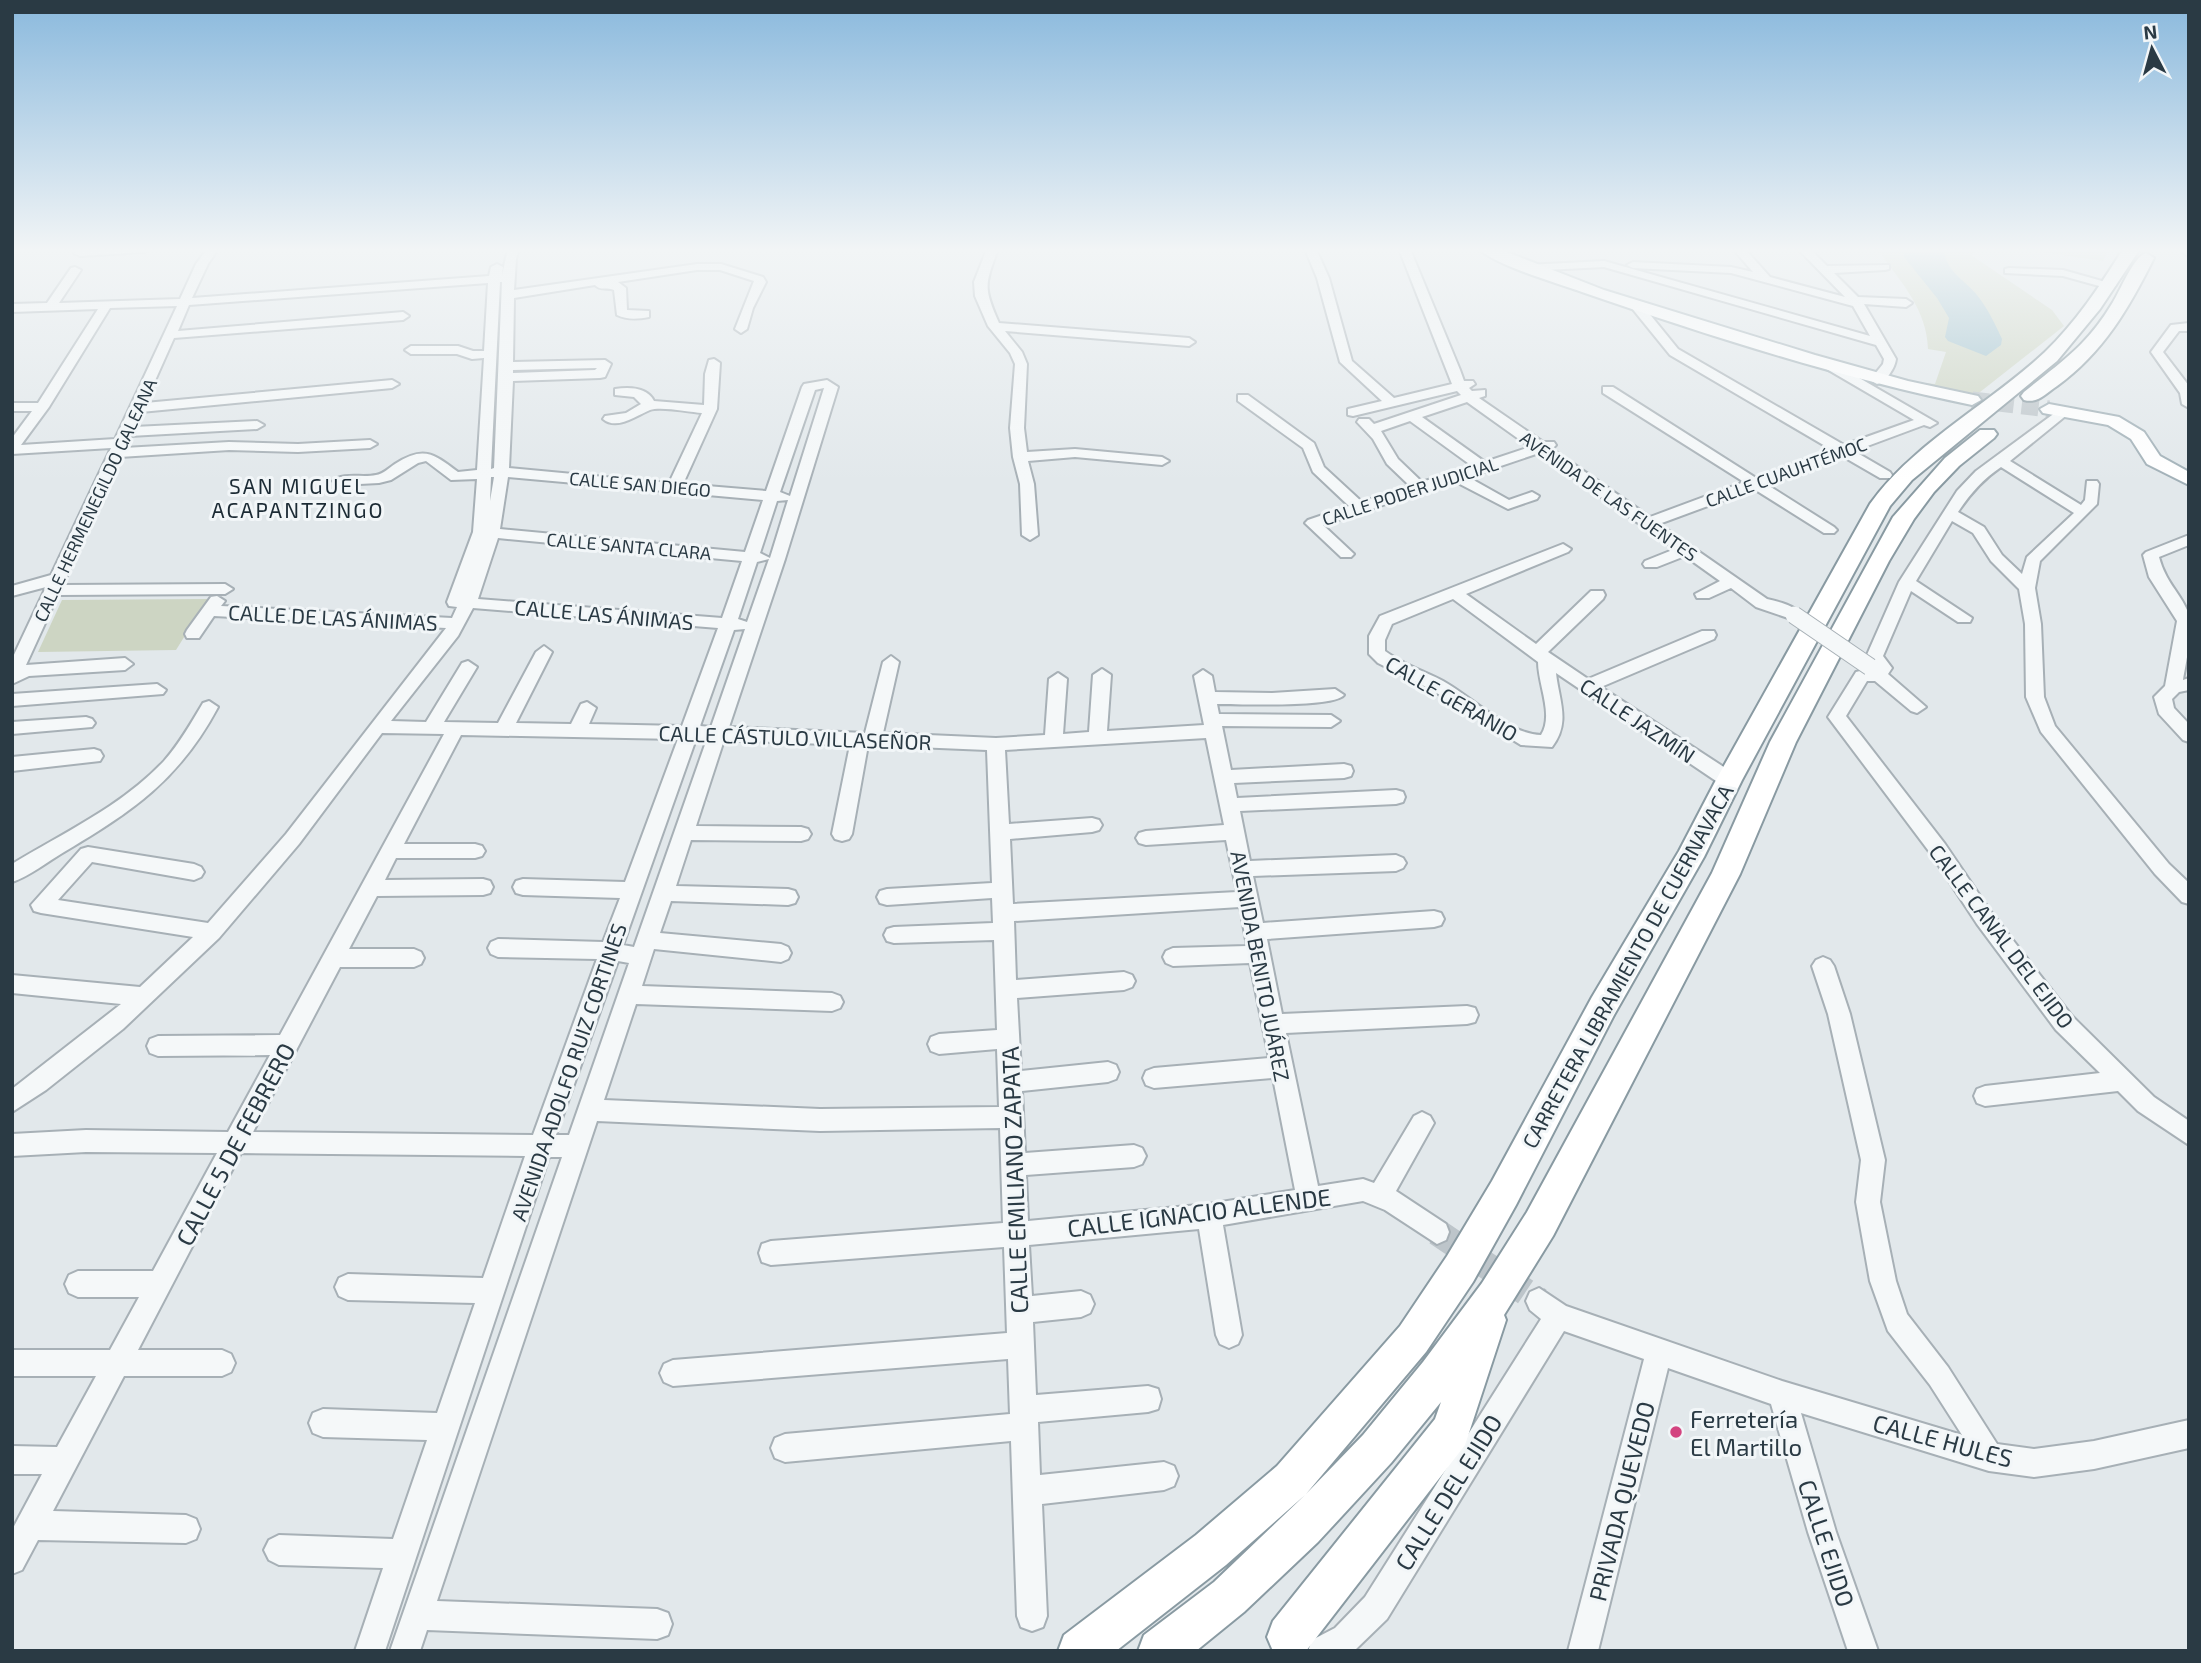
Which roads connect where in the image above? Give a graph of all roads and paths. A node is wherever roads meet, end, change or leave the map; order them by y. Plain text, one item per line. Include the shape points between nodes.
1 (995, 326) edge
2 (92, 327) edge
3 (174, 327) edge
4 (273, 327) edge
5 (499, 327) edge
6 (499, 327) edge
7 (742, 327) edge
8 (1002, 327) edge
9 (1336, 327) edge
10 (1436, 327) edge
11 (1653, 327) edge
12 (1707, 327) edge
13 (1824, 327) edge
14 (1871, 327) edge
15 (2078, 327) edge
16 (2106, 327) edge
17 (2188, 327) edge
18 (741, 330) dead end
19 (170, 335) junction
20 (1189, 342) dead end
21 (1881, 343) junction
22 (411, 350) dead end
23 (491, 354) junction
24 (714, 363) dead end
25 (1830, 365) junction
26 (506, 371) junction
27 (1877, 380) junction
28 (392, 384) dead end
29 (1469, 390) junction
30 (1608, 390) dead end
31 (620, 392) dead end
32 (1243, 398) dead end
33 (1972, 400) tunnel mouth
34 (1391, 402) junction
35 (2189, 404) edge
36 (648, 405) junction
37 (12, 407) edge
38 (42, 407) junction
39 (138, 408) junction
40 (710, 409) junction
41 (2056, 410) joint
42 (1412, 416) junction
43 (610, 419) dead end
44 (257, 425) dead end
45 (1372, 429) junction
46 (790, 439) junction
47 (813, 439) junction
48 (370, 443) dead end
49 (1545, 446) junction
50 (120, 447) junction
51 (12, 449) edge
52 (1843, 450) junction
53 (1020, 457) junction
54 (1999, 460) junction
55 (1162, 461) dead end
56 (1483, 467) junction
57 (500, 472) junction
58 (485, 475) junction
59 (1885, 475) dead end
60 (1456, 476) junction
61 (2189, 480) edge
62 (340, 481) dead end
63 (1756, 483) junction
64 (2092, 484) dead end
65 (674, 487) junction
66 (1420, 488) junction
67 (771, 496) junction
68 (1532, 496) dead end
69 (795, 498) junction
70 (1508, 505) joint
71 (1360, 508) junction
72 (2083, 512) junction
73 (1948, 513) junction
74 (1652, 521) junction
75 (1975, 527) joint
76 (1829, 530) dead end
77 (487, 533) junction
78 (1030, 535) dead end
79 (2189, 540) edge
80 (1563, 549) dead end
81 (1686, 550) junction
82 (1346, 554) dead end
83 (751, 557) junction
84 (777, 559) junction
85 (1651, 564) dead end
86 (1732, 582) junction
87 (1907, 582) junction
88 (56, 584) junction
89 (2027, 588) junction
90 (12, 591) edge
91 (1456, 594) junction
92 (1703, 594) dead end
93 (1597, 595) dead end
94 (462, 602) junction
95 (209, 611) junction
96 (1787, 611) junction
97 (1964, 618) dead end
98 (2187, 621) edge
99 (449, 623) junction
100 (728, 624) junction
101 (752, 626) junction
102 (193, 634) dead end
103 (1708, 635) dead end
104 (544, 652) dead end
105 (1542, 657) junction
106 (891, 662) dead end
107 (125, 664) dead end
108 (468, 667) dead end
109 (1875, 671) junction
110 (13, 675) edge
111 (1102, 676) dead end
112 (1202, 676) dead end
113 (1059, 679) dead end
114 (1546, 682) junction
115 (1583, 684) junction
116 (2181, 686) edge
117 (157, 690) dead end
118 (1335, 695) dead end
119 (1206, 698) junction
120 (12, 700) edge
121 (1917, 707) dead end
122 (209, 708) dead end
123 (587, 708) dead end
124 (1331, 721) dead end
125 (86, 723) dead end
126 (1212, 725) junction
127 (376, 727) junction
128 (12, 728) edge
129 (431, 728) junction
130 (456, 728) junction
131 (504, 729) junction
132 (577, 731) junction
133 (688, 733) junction
134 (716, 733) junction
135 (2189, 736) edge
136 (1097, 738) junction
137 (866, 740) junction
138 (1054, 741) junction
139 (996, 744) junction
140 (94, 756) dead end
141 (12, 764) edge
142 (1344, 771) dead end
143 (1223, 777) junction
144 (1729, 780) junction
145 (1396, 797) dead end
146 (1229, 805) junction
147 (1092, 825) dead end
148 (1000, 832) junction
149 (1234, 832) junction
150 (682, 833) junction
151 (801, 834) dead end
152 (842, 834) dead end
153 (1146, 838) dead end
154 (390, 851) junction
155 (475, 851) dead end
156 (1396, 863) dead end
157 (1242, 869) junction
158 (194, 872) dead end
159 (12, 874) edge
160 (483, 887) dead end
161 (523, 887) dead end
162 (372, 888) junction
163 (631, 890) junction
164 (662, 893) junction
165 (2189, 896) edge
166 (788, 897) dead end
167 (887, 897) dead end
168 (1248, 899) junction
169 (1001, 916) junction
170 (1434, 919) dead end
171 (212, 932) junction
172 (1255, 932) junction
173 (894, 935) dead end
174 (498, 948) dead end
175 (643, 948) junction
176 (610, 951) junction
177 (781, 953) dead end
178 (1259, 954) junction
179 (333, 957) junction
180 (1173, 957) dead end
181 (414, 958) dead end
182 (1823, 967) dead end
183 (1124, 981) dead end
184 (12, 984) edge
185 (1006, 989) junction
186 (628, 995) junction
187 (145, 997) junction
188 (832, 1002) dead end
189 (1467, 1015) dead end
190 (1273, 1024) junction
191 (1009, 1039) junction
192 (939, 1044) dead end
193 (289, 1045) junction
194 (158, 1046) dead end
195 (1282, 1067) junction
196 (1108, 1072) dead end
197 (1154, 1078) dead end
198 (2120, 1081) junction
199 (1010, 1082) junction
200 (1985, 1096) dead end
201 (12, 1102) edge
202 (589, 1110) junction
203 (1012, 1117) junction
204 (1422, 1123) dead end
205 (2189, 1135) edge
206 (236, 1142) junction
207 (12, 1145) edge
208 (541, 1145) junction
209 (577, 1146) junction
210 (1134, 1156) dead end
211 (1014, 1165) junction
212 (1381, 1194) junction
213 (1309, 1200) junction
214 (1209, 1216) junction
215 (1437, 1232) tunnel mouth
216 (512, 1234) junction
217 (1016, 1234) junction
218 (547, 1236) junction
219 (771, 1253) dead end
220 (78, 1284) dead end
221 (159, 1284) junction
222 (348, 1287) dead end
223 (493, 1291) junction
224 (1495, 1296) junction
225 (1081, 1304) dead end
226 (1019, 1310) junction
227 (1229, 1335) dead end
228 (1021, 1346) junction
229 (1659, 1351) junction
230 (12, 1363) edge
231 (222, 1363) dead end
232 (117, 1364) junction
233 (673, 1373) dead end
234 (1782, 1394) junction
235 (1148, 1399) dead end
236 (1023, 1418) junction
237 (323, 1423) dead end
238 (444, 1427) junction
239 (2189, 1434) edge
240 (785, 1448) dead end
241 (1989, 1457) junction
242 (12, 1460) edge
243 (65, 1461) junction
244 (1164, 1476) dead end
245 (1027, 1491) junction
246 (31, 1525) junction
247 (186, 1529) dead end
248 (279, 1550) dead end
249 (403, 1554) junction
250 (12, 1560) edge
251 (417, 1615) junction
252 (1032, 1616) dead end
253 (657, 1624) dead end
254 (1295, 1646) edge
255 (370, 1651) edge
256 (405, 1651) edge
257 (1080, 1651) edge
258 (1160, 1651) edge
259 (1583, 1651) edge
260 (1863, 1651) edge

1 - 53 street via 1021,364
2 - 38 street
3 - 19 street, CALLE HERMENEGILDO GALEANA
4 - 19 street
5 - 23 street
6 - 26 street
7 - 18 street
8 - 20 street
9 - 34 street via 1346,362
10 - 29 street via 1454,377
11 - 52 street via 1674,352
12 - 25 main road
13 - 21 street
14 - 21 street
15 - 144 highway, CARRETERA LIBRAMIENTO DE CUERNAVACA via 2056,351 1905,476 1881,504
16 - 224 highway, CARRETERA LIBRAMIENTO DE CUERNAVACA via 2073,365 1952,462 1904,517 1783,742 1714,897 1540,1224
17 - 35 street via 2175,328 2157,352 2187,393
19 - 39 street, CALLE HERMENEGILDO GALEANA
21 - 27 street via 1890,359
22 - 23 street
23 - 58 street
24 - 40 street
25 - 27 main road
25 - 52 street, CALLE CUAUHTÉMOC via 1928,421
26 - 26 street via 605,364 600,374
26 - 57 street
27 - 33 main road
28 - 39 street
29 - 34 street
29 - 42 street
29 - 49 street, AVENIDA DE LAS FUENTES
30 - 63 street
31 - 36 street via 637,393
32 - 71 street via 1309,446 1318,470
34 - 45 street via 1353,412
36 - 40 street
36 - 43 street via 627,418
37 - 38 street
38 - 51 street
39 - 50 street, CALLE HERMENEGILDO GALEANA
40 - 65 street
41 - 54 street via 2021,447
41 - 61 main road via 2113,421 2138,436 2153,460
42 - 45 street
42 - 56 street
44 - 50 street
45 - 66 street via 1392,461
46 - 47 street
46 - 47 street, AVENIDA ADOLFO RUIZ CORTINES via 809,387 827,384 831,387
46 - 67 street, AVENIDA ADOLFO RUIZ CORTINES
47 - 69 street, AVENIDA ADOLFO RUIZ CORTINES
48 - 50 street via 158,451
49 - 56 street, CALLE PODER JUDICIAL
49 - 74 street, AVENIDA DE LAS FUENTES
50 - 51 street
50 - 88 street, CALLE HERMENEGILDO GALEANA
52 - 59 street
52 - 63 street, CALLE CUAUHTÉMOC
53 - 55 street via 1075,453
53 - 78 street via 1027,484
54 - 72 street
54 - 73 street
56 - 60 street, CALLE PODER JUDICIAL
57 - 58 street, CALLE SAN DIEGO
57 - 65 street, CALLE SAN DIEGO
57 - 77 street
58 - 62 street, CALLE SAN DIEGO via 456,478 435,460 420,458 377,479
58 - 77 street
60 - 66 street, CALLE PODER JUDICIAL
60 - 70 street
63 - 74 street, CALLE CUAUHTÉMOC
63 - 76 street
64 - 72 street via 2092,501
65 - 67 street, CALLE SAN DIEGO
66 - 71 street, CALLE PODER JUDICIAL
67 - 69 street, CALLE SAN DIEGO
67 - 83 street, AVENIDA ADOLFO RUIZ CORTINES
68 - 70 street
69 - 84 street, AVENIDA ADOLFO RUIZ CORTINES
71 - 82 street, CALLE PODER JUDICIAL via 1313,523
72 - 89 street via 2032,560
73 - 75 street
73 - 87 street
74 - 81 street, AVENIDA DE LAS FUENTES
74 - 96 street, AVENIDA DE LAS FUENTES via 1772,596
75 - 89 street via 1996,558
77 - 83 street, CALLE SANTA CLARA
77 - 94 street via 481,578
79 - 98 street via 2151,555 2157,577
80 - 91 street
81 - 85 street
81 - 86 street, AVENIDA DE LAS FUENTES
83 - 84 street, CALLE SANTA CLARA
83 - 100 street, AVENIDA ADOLFO RUIZ CORTINES
84 - 101 street, AVENIDA ADOLFO RUIZ CORTINES
86 - 92 street
86 - 96 street, AVENIDA DE LAS FUENTES via 1762,603
87 - 97 street
87 - 109 street via 1874,657 1883,668
88 - 90 street
88 - 95 street, CALLE DE LAS ÁNIMAS via 225,589
88 - 110 street, CALLE HERMENEGILDO GALEANA
89 - 165 street via 2035,698 2047,728
91 - 105 street, CALLE JAZMÍN
91 - 114 street, CALLE GERANIO via 1387,620 1378,631 1377,654 1527,741 1546,742 1556,729
93 - 105 street
94 - 99 street
94 - 100 street, CALLE LAS ÁNIMAS
95 - 99 street, CALLE DE LAS ÁNIMAS
95 - 102 street, CALLE DE LAS ÁNIMAS
96 - 109 street, bridge
98 - 116 street
99 - 127 street via 431,660
100 - 101 street, CALLE LAS ÁNIMAS
100 - 133 street, AVENIDA ADOLFO RUIZ CORTINES
101 - 134 street, AVENIDA ADOLFO RUIZ CORTINES
103 - 115 street
104 - 131 street
105 - 114 street, CALLE GERANIO
105 - 115 street, CALLE JAZMÍN
106 - 137 street
107 - 110 street
108 - 129 street
109 - 121 street
109 - 198 street, CALLE CANAL DEL EJIDO via 1862,676 1837,717 2064,1023
111 - 136 street
112 - 119 street, AVENIDA BENITO JUÁREZ
113 - 138 street
114 - 115 street
115 - 144 street, CALLE JAZMÍN
116 - 135 street via 2162,697 2165,710
117 - 120 street
118 - 119 street
119 - 126 street, AVENIDA BENITO JUÁREZ
122 - 159 street via 155,780
123 - 132 street
124 - 126 street, CALLE CÁSTULO VILLASEÑOR
125 - 128 street
126 - 136 street, CALLE CÁSTULO VILLASEÑOR
126 - 143 street, AVENIDA BENITO JUÁREZ
127 - 129 street, CALLE CÁSTULO VILLASEÑOR
127 - 171 street via 301,828
129 - 130 street, CALLE CÁSTULO VILLASEÑOR
130 - 131 street, CALLE CÁSTULO VILLASEÑOR
130 - 154 street, CALLE 5 DE FEBRERO
131 - 132 street, CALLE CÁSTULO VILLASEÑOR
132 - 133 street, CALLE CÁSTULO VILLASEÑOR
133 - 134 street, CALLE CÁSTULO VILLASEÑOR
133 - 163 street, AVENIDA ADOLFO RUIZ CORTINES
134 - 137 street, CALLE CÁSTULO VILLASEÑOR
134 - 150 street, AVENIDA ADOLFO RUIZ CORTINES
136 - 138 street, CALLE CÁSTULO VILLASEÑOR
137 - 139 street, CALLE CÁSTULO VILLASEÑOR
137 - 152 street
138 - 139 street, CALLE CÁSTULO VILLASEÑOR
139 - 148 street, CALLE EMILIANO ZAPATA
140 - 141 street
142 - 143 street
143 - 146 street, AVENIDA BENITO JUÁREZ
144 - 257 highway, CARRETERA LIBRAMIENTO DE CUERNAVACA via 1504,1193 1413,1339 1291,1480 1211,1550
145 - 146 street
146 - 149 street, AVENIDA BENITO JUÁREZ
147 - 148 street
148 - 169 street, CALLE EMILIANO ZAPATA
149 - 153 street
149 - 157 street, AVENIDA BENITO JUÁREZ
150 - 151 street
150 - 164 street, AVENIDA ADOLFO RUIZ CORTINES
154 - 155 street
154 - 162 street, CALLE 5 DE FEBRERO
156 - 157 street
157 - 168 street, AVENIDA BENITO JUÁREZ
158 - 171 street via 88,854 41,905
160 - 162 street
161 - 163 street
162 - 179 street, CALLE 5 DE FEBRERO
163 - 176 street, AVENIDA ADOLFO RUIZ CORTINES
164 - 166 street
164 - 175 street, AVENIDA ADOLFO RUIZ CORTINES
167 - 169 street
168 - 169 street
168 - 172 street, AVENIDA BENITO JUÁREZ
169 - 173 street
169 - 185 street, CALLE EMILIANO ZAPATA
170 - 172 street
171 - 187 street
172 - 178 street, AVENIDA BENITO JUÁREZ
174 - 176 street
175 - 176 street
175 - 177 street
175 - 186 street, AVENIDA ADOLFO RUIZ CORTINES
176 - 208 street, AVENIDA ADOLFO RUIZ CORTINES
178 - 180 street
178 - 190 street, AVENIDA BENITO JUÁREZ
179 - 181 street
179 - 193 street, CALLE 5 DE FEBRERO
182 - 241 street via 1839,1014 1873,1160 1868,1202 1883,1281 1897,1322 1939,1376
183 - 185 street
184 - 187 street
185 - 191 street, CALLE EMILIANO ZAPATA
186 - 188 street
186 - 202 street, AVENIDA ADOLFO RUIZ CORTINES
187 - 201 street
189 - 190 street
190 - 195 street, AVENIDA BENITO JUÁREZ
191 - 192 street
191 - 199 street, CALLE EMILIANO ZAPATA
193 - 194 street
193 - 206 street, CALLE 5 DE FEBRERO
195 - 197 street
195 - 213 street, AVENIDA BENITO JUÁREZ
196 - 199 street
198 - 200 street
198 - 205 street, CALLE CANAL DEL EJIDO
199 - 203 street, CALLE EMILIANO ZAPATA
202 - 203 street via 820,1120
202 - 209 street, AVENIDA ADOLFO RUIZ CORTINES
203 - 211 street, CALLE EMILIANO ZAPATA
204 - 212 street
206 - 207 street
206 - 208 street
206 - 221 street, CALLE 5 DE FEBRERO
208 - 209 street
208 - 216 street, AVENIDA ADOLFO RUIZ CORTINES
209 - 218 street, AVENIDA ADOLFO RUIZ CORTINES
210 - 211 street
211 - 217 street, CALLE EMILIANO ZAPATA
212 - 213 street, CALLE IGNACIO ALLENDE via 1363,1190
212 - 215 street
213 - 214 street, CALLE IGNACIO ALLENDE
214 - 217 street, CALLE IGNACIO ALLENDE
214 - 227 street
216 - 218 street
216 - 223 street, AVENIDA ADOLFO RUIZ CORTINES
217 - 219 street, CALLE IGNACIO ALLENDE
217 - 226 street, CALLE EMILIANO ZAPATA
218 - 251 street, AVENIDA ADOLFO RUIZ CORTINES
220 - 221 street
221 - 232 street, CALLE 5 DE FEBRERO
222 - 223 street
223 - 238 street, AVENIDA ADOLFO RUIZ CORTINES
224 - 254 highway via 1451,1431
224 - 258 highway, CARRETERA LIBRAMIENTO DE CUERNAVACA via 1437,1376 1304,1527
225 - 226 street
226 - 228 street, CALLE EMILIANO ZAPATA
228 - 233 street
228 - 236 street, CALLE EMILIANO ZAPATA
229 - 234 street, CALLE DEL EJIDO
229 - 254 street, CALLE DEL EJIDO via 1549,1309 1376,1608 1338,1645
229 - 259 street, PRIVADA QUEVEDO
230 - 232 street
231 - 232 street
232 - 243 street, CALLE 5 DE FEBRERO
234 - 241 street, CALLE HULES
234 - 260 street, CALLE EJIDO
235 - 236 street
236 - 240 street
236 - 245 street, CALLE EMILIANO ZAPATA
237 - 238 street
238 - 249 street, AVENIDA ADOLFO RUIZ CORTINES
239 - 241 street, CALLE HULES via 2034,1463
242 - 243 street
243 - 246 street, CALLE 5 DE FEBRERO
244 - 245 street
245 - 252 street, CALLE EMILIANO ZAPATA
246 - 247 street
246 - 250 street, CALLE 5 DE FEBRERO
248 - 249 street
249 - 255 street, AVENIDA ADOLFO RUIZ CORTINES
251 - 253 street
251 - 256 street, AVENIDA ADOLFO RUIZ CORTINES

